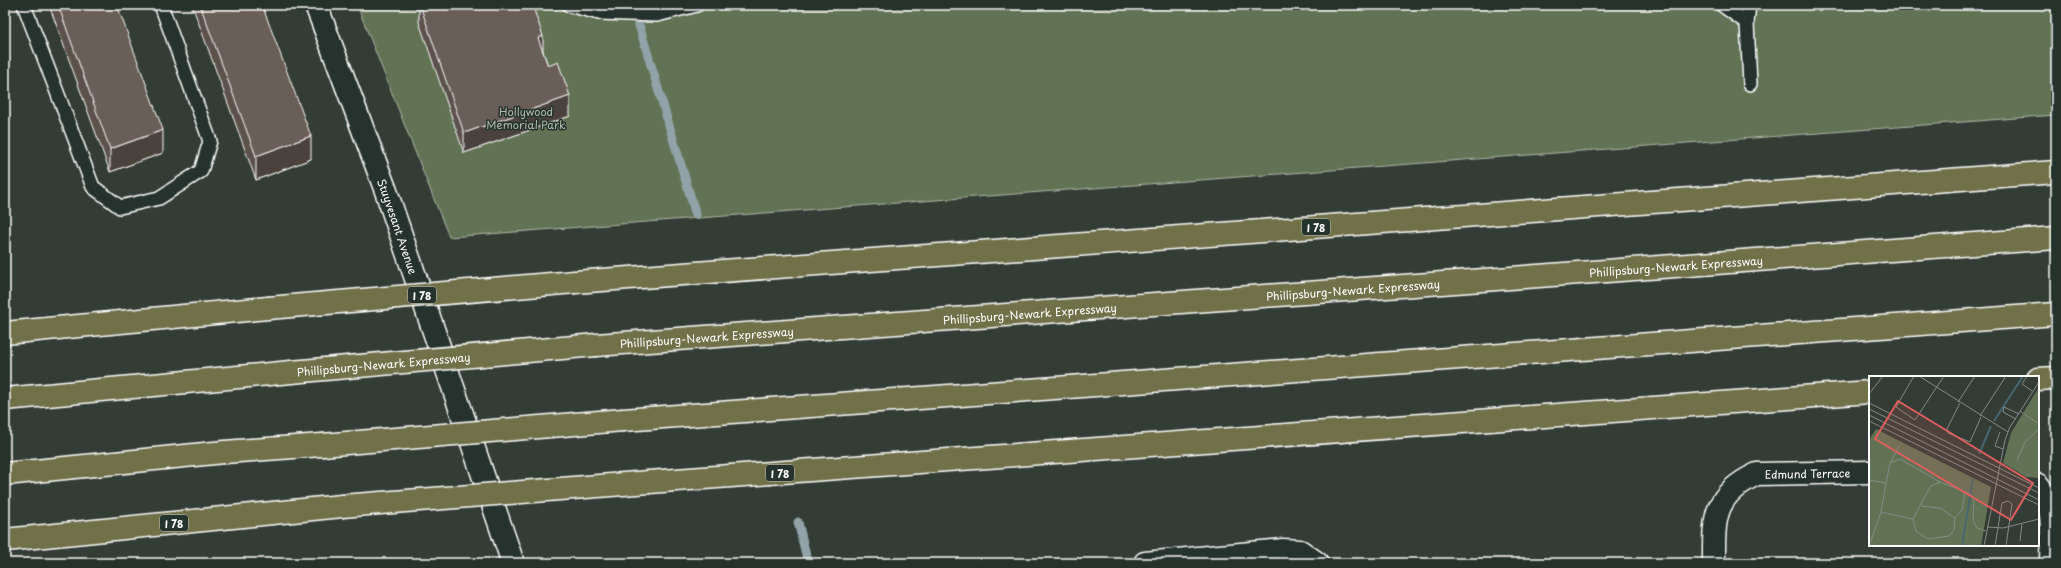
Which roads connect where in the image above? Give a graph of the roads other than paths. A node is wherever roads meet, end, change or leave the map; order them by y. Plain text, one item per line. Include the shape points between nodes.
1 (24, 5) edge
2 (162, 5) edge
3 (316, 5) edge
4 (569, 5) edge
5 (697, 5) edge
6 (1722, 5) edge
7 (1749, 5) edge
8 (1747, 23) junction
9 (1750, 84) dead end
10 (2056, 172) edge
11 (2056, 238) edge
12 (2056, 314) edge
13 (5, 333) edge
14 (2056, 378) edge
15 (2039, 379) edge
16 (1869, 392) edge
17 (5, 399) edge
18 (1869, 472) edge
19 (5, 474) edge
20 (2039, 486) edge
21 (5, 540) edge
22 (513, 563) edge
23 (1145, 563) edge
24 (1317, 563) edge
25 (1714, 563) edge
26 (2052, 563) edge

1 - 2 lane via 93,187 120,207 158,198 201,171 210,141
3 - 22 main road, Stuyvesant Avenue via 386,191
4 - 5 lane via 599,12 657,15
6 - 8 lane
7 - 8 lane
8 - 9 lane
10 - 13 highway, I 78, bridge via 575,282
11 - 17 highway, Phillipsburg-Newark Expressway, bridge via 596,345
12 - 19 highway, bridge via 623,420 224,452
14 - 15 highway
16 - 21 highway, I 78, bridge via 342,506
18 - 25 main road, Edmund Terrace via 1757,474 1741,482 1727,493 1718,509 1714,531
20 - 26 main road via 2051,511
23 - 24 main road via 1283,550 1300,551

